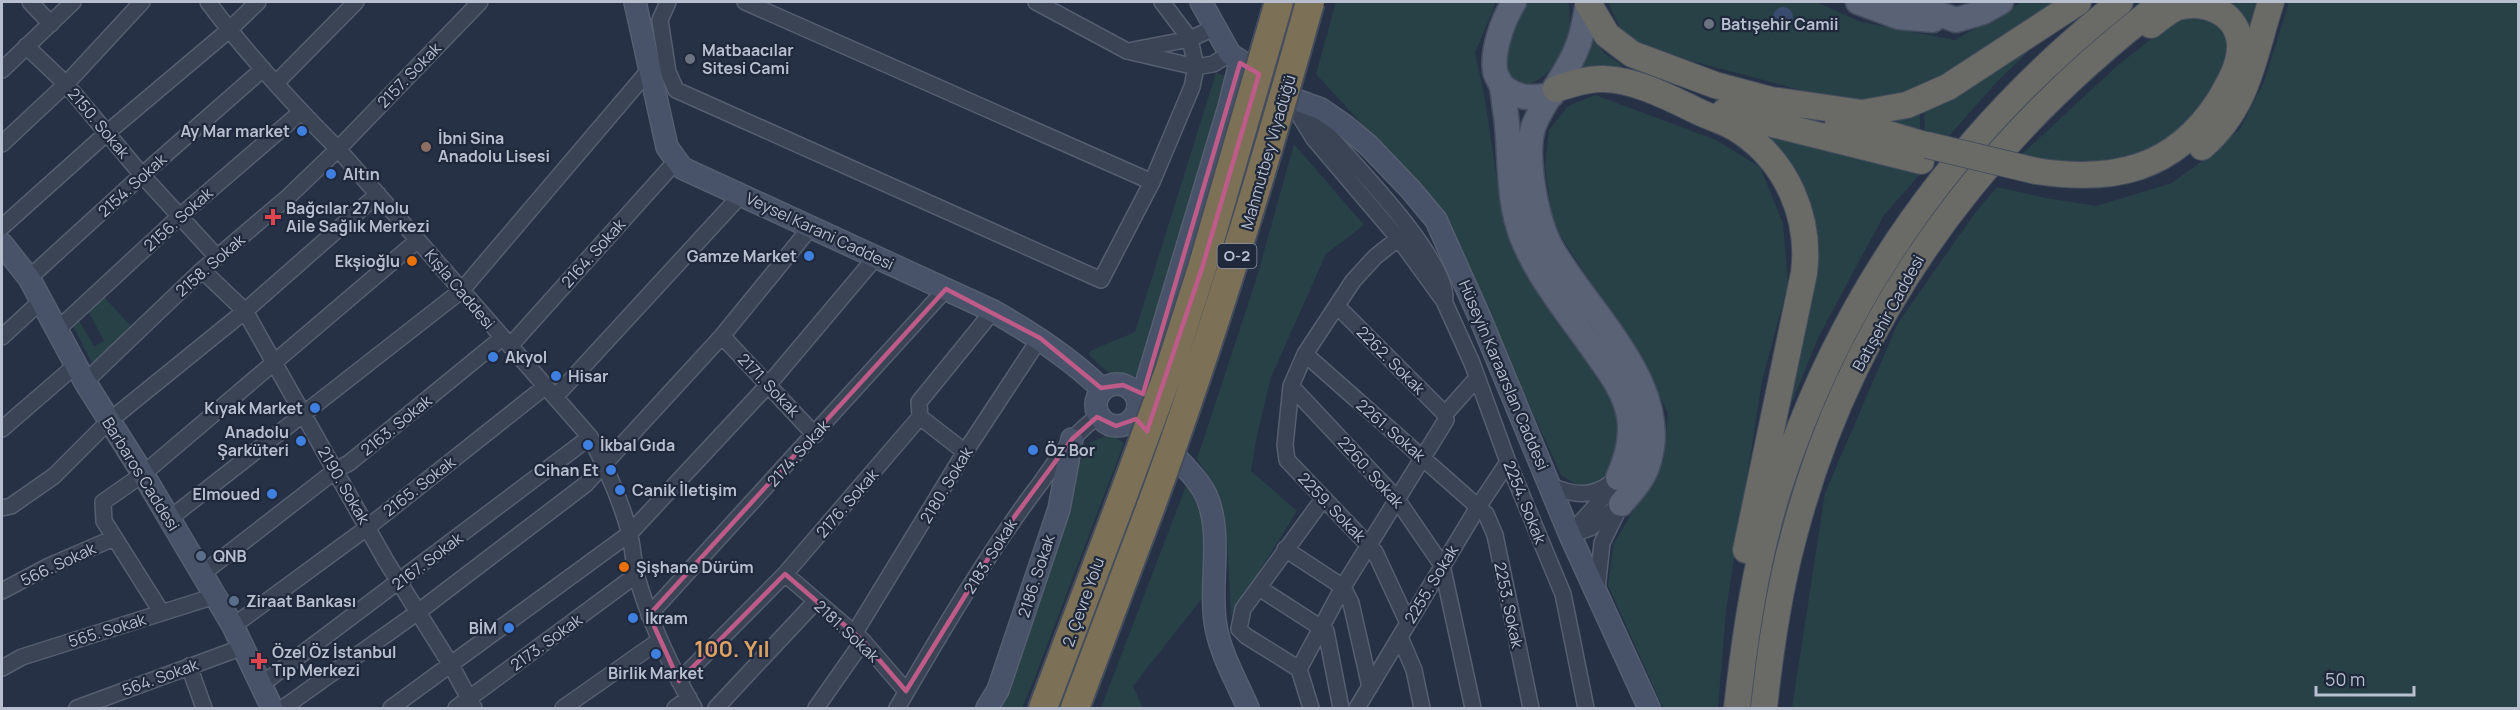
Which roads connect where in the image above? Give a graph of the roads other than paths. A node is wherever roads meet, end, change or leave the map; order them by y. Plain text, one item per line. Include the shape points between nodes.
1 (30, 2) edge
2 (73, 2) edge
3 (142, 2) edge
4 (208, 2) edge
5 (258, 2) edge
6 (356, 2) edge
7 (480, 2) edge
8 (635, 2) edge
9 (668, 2) edge
10 (746, 2) edge
11 (1036, 2) edge
12 (1162, 2) edge
13 (1201, 2) edge
14 (1279, 2) edge
15 (1310, 2) edge
16 (1514, 2) edge
17 (1588, 2) edge
18 (1858, 2) edge
19 (1907, 2) edge
20 (2001, 2) edge
21 (2078, 2) edge
22 (2120, 2) edge
23 (2163, 2) edge
24 (2271, 2) edge
25 (1956, 20) junction
26 (51, 24) junction
27 (1214, 28) junction
28 (229, 30) junction
29 (1190, 39) junction
30 (26, 46) junction
31 (1127, 51) junction
32 (1235, 58) junction
33 (1196, 67) junction
34 (263, 69) junction
35 (650, 69) junction
36 (2, 70) edge
37 (2070, 78) junction
38 (276, 83) junction
39 (66, 84) junction
40 (1502, 86) junction
41 (1554, 92) junction
42 (1288, 98) junction
43 (1671, 99) junction
44 (1771, 100) junction
45 (301, 112) junction
46 (108, 132) junction
47 (2, 144) edge
48 (338, 149) junction
49 (1924, 153) junction
50 (677, 160) junction
51 (142, 175) junction
52 (2030, 177) junction
53 (1152, 182) junction
54 (378, 194) junction
55 (741, 195) junction
56 (180, 216) junction
57 (811, 226) junction
58 (1405, 234) junction
59 (418, 240) junction
60 (2, 241) edge
61 (217, 257) junction
62 (876, 257) junction
63 (202, 270) junction
64 (29, 278) junction
65 (462, 290) junction
66 (946, 290) junction
67 (41, 301) junction
68 (1337, 306) junction
69 (245, 311) junction
70 (993, 311) junction
71 (58, 329) junction
72 (722, 336) junction
73 (2, 337) edge
74 (1040, 338) junction
75 (506, 342) junction
76 (1305, 354) junction
77 (274, 361) junction
78 (80, 373) junction
79 (1477, 378) junction
80 (769, 384) junction
81 (1291, 386) junction
82 (1103, 390) junction
83 (551, 391) junction
84 (1136, 408) junction
85 (1445, 414) junction
86 (303, 415) junction
87 (1099, 416) junction
88 (920, 417) junction
89 (108, 422) junction
90 (2, 429) edge
91 (815, 435) junction
92 (590, 437) junction
93 (1072, 439) junction
94 (966, 452) junction
95 (1423, 457) junction
96 (1508, 462) junction
97 (605, 464) junction
98 (336, 470) junction
99 (143, 474) junction
100 (1618, 478) junction
101 (1551, 486) junction
102 (1123, 496) joint
103 (1396, 498) junction
104 (1323, 499) junction
105 (1622, 504) junction
106 (1151, 506) joint
107 (1478, 507) junction
108 (2, 508) edge
109 (169, 519) junction
110 (368, 527) junction
111 (629, 534) junction
112 (1570, 535) junction
113 (114, 538) junction
114 (1369, 545) junction
115 (1285, 549) junction
116 (1442, 565) junction
117 (202, 574) junction
118 (785, 574) junction
119 (636, 575) junction
120 (399, 582) junction
121 (1343, 586) junction
122 (1259, 588) junction
123 (1597, 590) junction
124 (2, 591) edge
125 (215, 596) junction
126 (816, 601) junction
127 (418, 612) junction
128 (162, 613) junction
129 (650, 615) junction
130 (1749, 616) junction
131 (1408, 623) junction
132 (233, 626) junction
133 (1322, 627) junction
134 (1400, 637) junction
135 (859, 638) junction
136 (660, 640) junction
137 (243, 647) junction
138 (451, 664) junction
139 (189, 666) junction
140 (2, 668) edge
141 (1299, 669) junction
142 (679, 681) junction
143 (262, 684) junction
144 (906, 692) junction
145 (1364, 700) edge
146 (692, 703) edge
147 (472, 704) edge
148 (80, 708) edge
149 (204, 708) edge
150 (272, 708) edge
151 (283, 708) edge
152 (391, 708) edge
153 (456, 708) edge
154 (563, 708) edge
155 (675, 708) edge
156 (716, 708) edge
157 (816, 708) edge
158 (897, 708) edge
159 (987, 708) edge
160 (1043, 708) edge
161 (1075, 708) edge
162 (1248, 708) edge
163 (1311, 708) edge
164 (1341, 708) edge
165 (1422, 708) edge
166 (1473, 708) edge
167 (1531, 708) edge
168 (1586, 708) edge
169 (1649, 708) edge
170 (1737, 708) edge
171 (1764, 708) edge

1 - 26 street
2 - 26 street
3 - 39 street
4 - 28 street, Kışla Caddesi
5 - 28 street
6 - 38 street
7 - 48 street, 2157. Sokak
8 - 35 main road, Veysel Karani Caddesi
9 - 53 street via 660,20 668,72 676,90 1101,280
10 - 53 street
11 - 31 street
12 - 29 street
13 - 27 main road
14 - 102 highway, Mahmutbey Viyadüğü / O-2, bridge via 1202,268
15 - 106 highway, Mahmutbey Viyadüğü / O-2, bridge via 1237,257
16 - 40 main road via 1497,46 1496,71
17 - 41 main road via 1577,49
17 - 44 highway via 1607,35 1632,54 1715,85
18 - 25 main road via 1899,17
19 - 25 main road
20 - 25 main road
21 - 44 highway via 1948,87 1907,105 1862,113
22 - 130 highway, Batışehir Caddesi via 2066,45 1972,141 1918,210 1869,287 1833,352 1797,436 1761,553
23 - 37 highway, Batışehir Caddesi
24 - 52 highway via 2244,92 2229,118 2191,157 2155,179 2116,190 2075,192
26 - 30 street
27 - 29 street
27 - 32 main road
28 - 34 street, Kışla Caddesi
28 - 46 street
29 - 31 street
29 - 33 street
30 - 36 street
30 - 39 street, 2150. Sokak
31 - 33 street
32 - 33 street
32 - 42 main road, Hüseyin Karaarslan Caddesi
32 - 84 main road via 1229,107
33 - 53 street via 1192,87
34 - 38 street, Kışla Caddesi
34 - 51 street, 2154. Sokak
35 - 50 main road, Veysel Karani Caddesi via 667,147
35 - 65 street
37 - 52 highway via 2176,7 2206,4 2218,8 2238,32 2238,60 2229,85 2204,123 2168,153 2110,174
37 - 171 highway, Batışehir Caddesi via 2030,117 1939,227 1863,351 1816,462 1793,537
38 - 45 street, Kışla Caddesi
39 - 46 street, 2150. Sokak
39 - 47 street
40 - 41 main road via 1522,97
40 - 100 main road via 1513,204 1522,237 1543,276 1624,398 1630,438
41 - 43 highway via 1604,78
41 - 105 main road via 1533,127 1530,148 1539,215 1550,244 1637,376 1651,418 1648,466
42 - 58 street, 2254. Sokak via 1314,139
42 - 101 main road, Hüseyin Karaarslan Caddesi via 1320,109 1352,132 1436,220
43 - 49 highway
43 - 130 highway via 1726,122 1755,143 1796,197 1804,230 1804,273 1744,562 1743,587
44 - 49 highway via 1828,122 1881,132
45 - 48 street, Kışla Caddesi
45 - 56 street, 2156. Sokak
46 - 51 street, 2150. Sokak
46 - 60 street
48 - 54 street, Kışla Caddesi
48 - 61 street, 2158. Sokak
49 - 52 highway, bridge
50 - 55 main road, Veysel Karani Caddesi via 682,168
50 - 75 street, 2164. Sokak
51 - 56 street, 2150. Sokak
51 - 64 street, 2154. Sokak
54 - 59 street, Kışla Caddesi
54 - 69 street
55 - 57 main road, Veysel Karani Caddesi
55 - 83 street, 2165. Sokak
56 - 61 street, 2150. Sokak
56 - 71 street, 2156. Sokak
57 - 62 main road, Veysel Karani Caddesi
57 - 72 street
58 - 68 street, 2259. Sokak via 1375,257
58 - 79 street, 2254. Sokak via 1444,301
59 - 65 street, Kışla Caddesi
59 - 77 street
60 - 64 main road, Barbaros Caddesi
61 - 63 street, 2158. Sokak
62 - 66 main road, Veysel Karani Caddesi
62 - 80 street
63 - 69 street, 2190. Sokak
63 - 78 street, 2158. Sokak
64 - 67 main road, Barbaros Caddesi
65 - 75 street, Kışla Caddesi
65 - 86 street
66 - 70 main road, Veysel Karani Caddesi
66 - 91 street, 2174. Sokak
67 - 71 main road, Barbaros Caddesi
67 - 73 street
68 - 76 street, 2259. Sokak
68 - 85 street, 2262. Sokak
69 - 77 street, 2190. Sokak
69 - 89 street
70 - 74 main road, Veysel Karani Caddesi
70 - 88 street, 2176. Sokak via 919,402
71 - 78 main road, Barbaros Caddesi
72 - 80 street, 2171. Sokak
72 - 97 street
74 - 82 main road, Veysel Karani Caddesi
74 - 94 street, 2180. Sokak
75 - 83 street, Kışla Caddesi
75 - 98 street, 2163. Sokak
76 - 81 street, 2259. Sokak
76 - 95 street, 2261. Sokak
77 - 86 street, 2190. Sokak
77 - 99 street
78 - 89 main road, Barbaros Caddesi
78 - 90 street, 2158. Sokak
79 - 85 street
79 - 96 street, 2254. Sokak
80 - 91 street, 2171. Sokak
80 - 111 street
81 - 103 street, 2260. Sokak
81 - 104 street, 2259. Sokak via 1287,460
82 - 84 main road via 1109,386 1129,388
82 - 87 main road via 1096,402
83 - 92 street, Kışla Caddesi
83 - 110 street, 2165. Sokak
84 - 87 main road via 1123,426 1109,425
84 - 162 main road via 1206,495 1213,526 1216,626
85 - 95 street via 1446,420
86 - 98 street, 2190. Sokak
86 - 109 street
87 - 93 street, 2183. Sokak
88 - 94 street
88 - 118 street, 2176. Sokak
89 - 99 main road, Barbaros Caddesi
89 - 108 street via 54,476 11,506
91 - 129 street, 2174. Sokak
92 - 97 street, Kışla Caddesi
92 - 120 street, 2167. Sokak
93 - 144 street, 2183. Sokak via 1012,520
93 - 159 main road, 2186. Sokak via 1059,509 998,690
94 - 135 street, 2180. Sokak
95 - 103 street
95 - 107 street, 2261. Sokak
96 - 107 street, 2255. Sokak
96 - 168 street, 2254. Sokak via 1563,594
97 - 111 street, Kışla Caddesi
97 - 127 street via 586,484
98 - 110 street, 2190. Sokak
98 - 117 street, 2163. Sokak
99 - 109 main road, Barbaros Caddesi
99 - 113 street via 103,502 104,521
100 - 101 street via 1592,495
100 - 112 street
101 - 112 main road, Hüseyin Karaarslan Caddesi
102 - 160 highway, 2. Çevre Yolu / O-2
103 - 114 street
103 - 116 street, 2260. Sokak
104 - 114 street, 2259. Sokak
104 - 115 street
105 - 112 street via 1590,528
105 - 123 street via 1602,543
106 - 161 highway, 2. Çevre Yolu / O-2
107 - 116 street, 2255. Sokak
107 - 167 street, 2253. Sokak via 1486,514 1495,535
109 - 117 main road, Barbaros Caddesi
110 - 120 street, 2190. Sokak
110 - 132 street, 2165. Sokak
111 - 119 street, Kışla Caddesi
111 - 138 street
112 - 123 main road, Hüseyin Karaarslan Caddesi
113 - 124 street, 566. Sokak
113 - 128 street
114 - 121 street
114 - 131 street, 2259. Sokak via 1388,575
115 - 121 street
115 - 122 street
116 - 131 street, 2255. Sokak
116 - 166 street
117 - 125 main road, Barbaros Caddesi
118 - 126 street, 2181. Sokak
118 - 142 street, 2176. Sokak
119 - 129 street, Kışla Caddesi
119 - 147 street, 2173. Sokak
120 - 127 street, 2190. Sokak
120 - 143 street, 2167. Sokak
121 - 133 street
121 - 145 street via 1351,603
122 - 133 street
122 - 141 street via 1243,609 1239,628
123 - 169 main road, Hüseyin Karaarslan Caddesi
125 - 128 street, 565. Sokak
125 - 132 main road, Barbaros Caddesi
126 - 135 street, 2181. Sokak
126 - 156 street
127 - 138 street, 2190. Sokak
127 - 151 street
128 - 140 street, 565. Sokak via 22,657
129 - 136 street, Kışla Caddesi
130 - 170 highway, Batışehir Caddesi
131 - 134 street, 2255. Sokak
132 - 137 main road, Barbaros Caddesi
133 - 141 street
133 - 164 street via 1330,643
134 - 145 street, 2255. Sokak
134 - 165 street via 1414,670
135 - 144 street, 2181. Sokak
135 - 157 street, 2180. Sokak
136 - 142 street, Kışla Caddesi
136 - 154 street
137 - 139 street, 564. Sokak
137 - 143 main road, Barbaros Caddesi
138 - 147 street, 2190. Sokak
138 - 152 street
139 - 148 street, 564. Sokak
139 - 149 street
141 - 163 street
142 - 146 street, Kışla Caddesi
143 - 150 main road, Barbaros Caddesi
144 - 158 street, 2183. Sokak
146 - 155 street
147 - 153 street, 2173. Sokak

